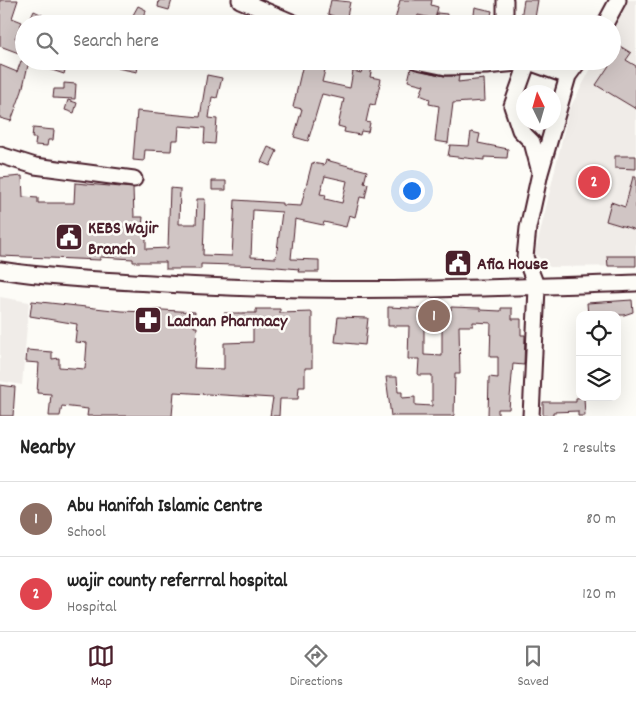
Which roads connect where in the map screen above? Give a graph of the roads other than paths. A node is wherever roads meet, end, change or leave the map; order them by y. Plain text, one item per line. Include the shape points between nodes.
1 (240, 0) edge
2 (506, 0) edge
3 (618, 0) edge
4 (275, 15) edge
5 (506, 15) edge
6 (610, 15) edge
7 (525, 70) edge
8 (551, 70) edge
9 (572, 70) edge
10 (568, 76) junction
11 (0, 155) edge
12 (540, 173) junction
13 (134, 179) dead end
14 (0, 270) edge
15 (636, 283) edge
16 (537, 288) junction
17 (531, 416) edge

1 - 4 street
2 - 5 street
3 - 6 street
7 - 12 street via 512,106 520,130 532,142
8 - 10 street
9 - 10 street
10 - 12 street
11 - 13 street via 35,166
12 - 16 street via 525,257
14 - 16 street via 213,287 403,291
15 - 16 street
16 - 17 street

